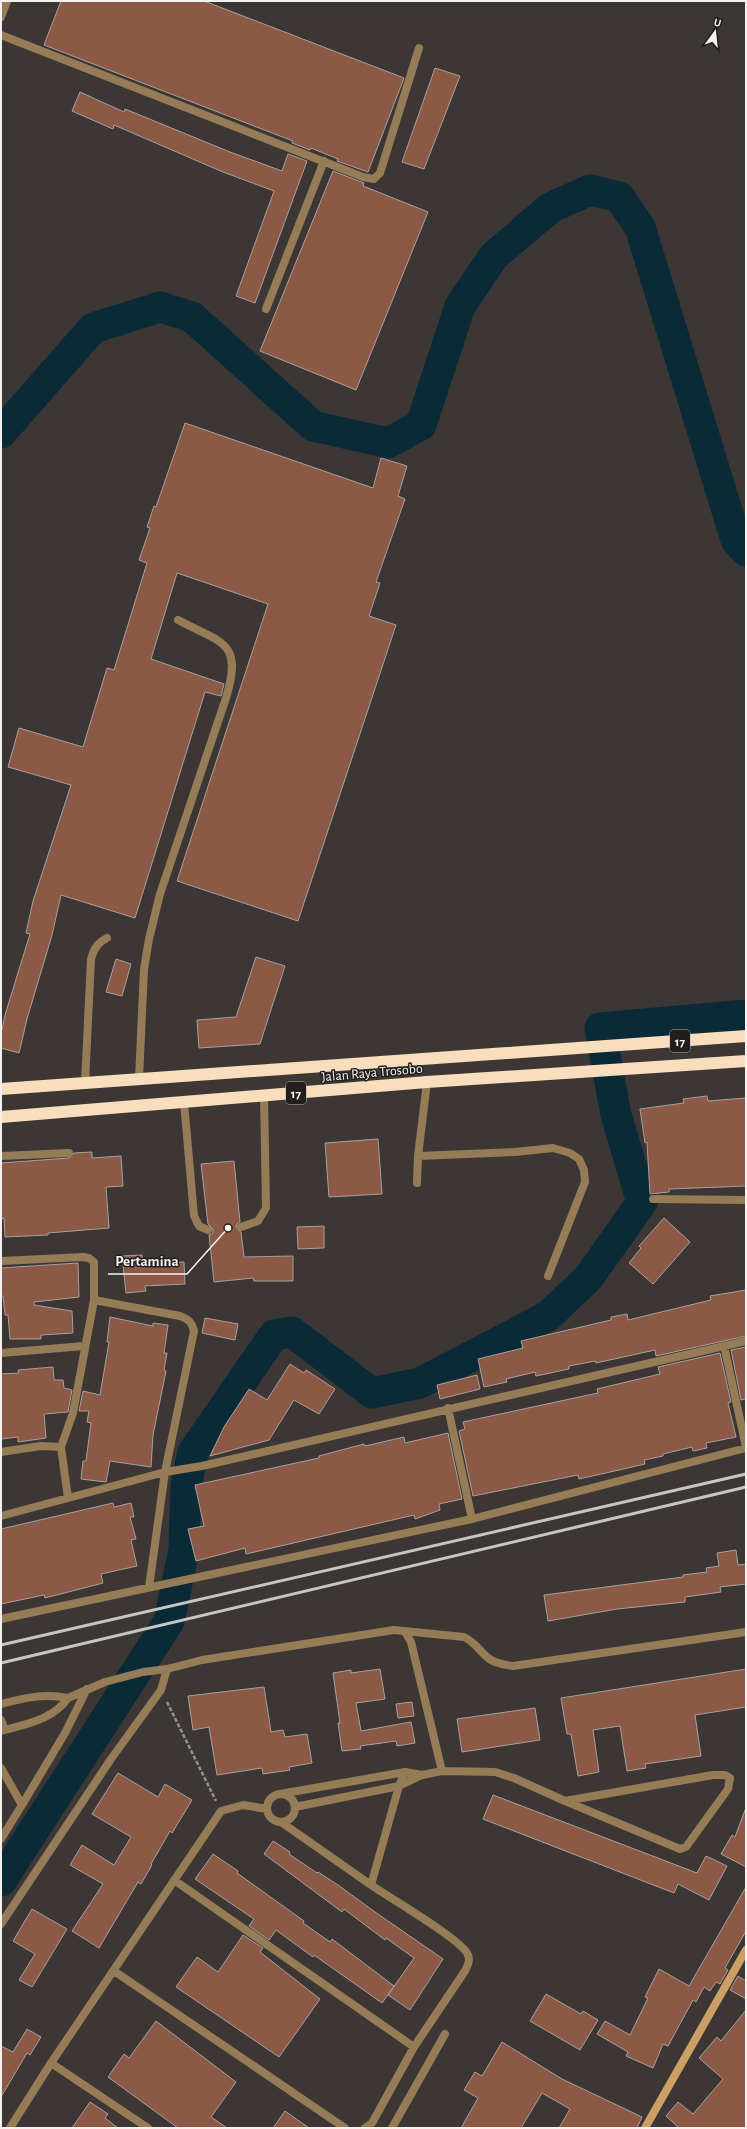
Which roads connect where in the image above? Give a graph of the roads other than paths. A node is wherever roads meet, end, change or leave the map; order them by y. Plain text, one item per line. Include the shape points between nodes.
1 (7, 1) edge
2 (1, 16) edge
3 (1, 35) edge
4 (419, 48) dead end
5 (324, 161) junction
6 (266, 309) dead end
7 (178, 620) dead end
8 (107, 938) dead end
9 (746, 1036) edge
10 (746, 1061) edge
11 (139, 1079) junction
12 (427, 1082) junction
13 (85, 1083) junction
14 (1, 1089) edge
15 (264, 1095) junction
16 (184, 1102) junction
17 (1, 1117) edge
18 (69, 1152) dead end
19 (1, 1156) edge
20 (418, 1156) junction
21 (417, 1183) dead end
22 (653, 1199) dead end
23 (746, 1200) edge
24 (241, 1227) dead end
25 (208, 1230) dead end
26 (1, 1261) edge
27 (548, 1276) dead end
28 (94, 1300) junction
29 (746, 1341) edge
30 (84, 1346) junction
31 (724, 1346) junction
32 (1, 1352) edge
33 (448, 1408) junction
34 (61, 1447) junction
35 (746, 1448) edge
36 (1, 1452) edge
37 (165, 1472) junction
38 (68, 1498) junction
39 (1, 1516) edge
40 (472, 1519) junction
41 (149, 1587) junction
42 (1, 1620) edge
43 (405, 1632) junction
44 (746, 1632) edge
45 (167, 1669) junction
46 (87, 1689) junction
47 (68, 1698) junction
48 (1, 1704) edge
49 (1, 1720) edge
50 (3, 1731) edge
51 (1, 1768) edge
52 (442, 1771) junction
53 (405, 1772) junction
54 (422, 1775) junction
55 (399, 1786) junction
56 (280, 1794) junction
57 (565, 1800) junction
58 (22, 1805) junction
59 (295, 1807) junction
60 (267, 1809) junction
61 (282, 1822) junction
62 (1, 1839) edge
63 (174, 1880) junction
64 (371, 1885) junction
65 (1, 1924) edge
66 (746, 1950) edge
67 (114, 1971) junction
68 (445, 2034) dead end
69 (414, 2047) junction
70 (51, 2064) junction
71 (10, 2128) edge
72 (148, 2128) edge
73 (345, 2128) edge
74 (365, 2128) edge
75 (392, 2128) edge
76 (645, 2128) edge

1 - 2 street
3 - 5 street
4 - 5 street via 378,176 369,179
5 - 6 street
7 - 11 street via 224,644 231,653 233,665 229,688 160,894 149,939 144,970
8 - 13 street via 94,949 91,959
9 - 11 highway, Jalan Raya Trosobo / 17
10 - 12 highway, Jalan Raya Trosobo / 17
11 - 13 highway, Jalan Raya Trosobo / 17
12 - 15 highway, Jalan Raya Trosobo / 17
12 - 20 street
13 - 14 highway, Jalan Raya Trosobo / 17
15 - 16 highway, Jalan Raya Trosobo / 17
15 - 24 street via 266,1208 258,1221
16 - 17 highway, Jalan Raya Trosobo / 17
16 - 25 street via 194,1216 199,1226
18 - 19 street
20 - 21 street
20 - 27 street via 553,1148 570,1153 579,1159 584,1170 585,1182
22 - 23 street
26 - 28 street via 89,1258 94,1262
28 - 30 street
28 - 37 street via 180,1316 193,1325 194,1331
29 - 31 street
30 - 32 street
30 - 34 street via 73,1413
31 - 33 street
31 - 35 street
33 - 37 street via 202,1466
33 - 40 street
34 - 36 street via 41,1446
34 - 38 street
35 - 40 street
37 - 38 street
37 - 41 street
38 - 39 street
40 - 41 street
41 - 42 street
43 - 44 street via 464,1637 475,1643 490,1660 513,1666
43 - 45 street via 394,1630 217,1657
43 - 52 street via 411,1642
45 - 46 street via 144,1672
45 - 65 street via 161,1690 111,1759
46 - 47 street
46 - 58 street via 65,1733
47 - 48 street via 30,1697
47 - 50 street via 61,1708 50,1715
49 - 50 street
51 - 58 street
52 - 54 street
52 - 57 street via 495,1772
53 - 54 street
53 - 55 street
53 - 56 street
54 - 55 street
55 - 59 street
55 - 64 street
56 - 59 street via 290,1797
56 - 60 street via 270,1798
57 - 57 street via 680,1849 686,1846 728,1789 730,1778 725,1775 713,1775
58 - 62 street
59 - 61 street via 291,1817
60 - 61 street via 271,1818
60 - 63 street via 243,1805 221,1811
61 - 64 street
63 - 67 street
63 - 69 street
64 - 69 street via 452,1939 467,1953 469,1962 465,1971
66 - 76 street
67 - 70 street
67 - 73 street
68 - 75 street
69 - 74 street via 372,2123
70 - 71 street
70 - 72 street

